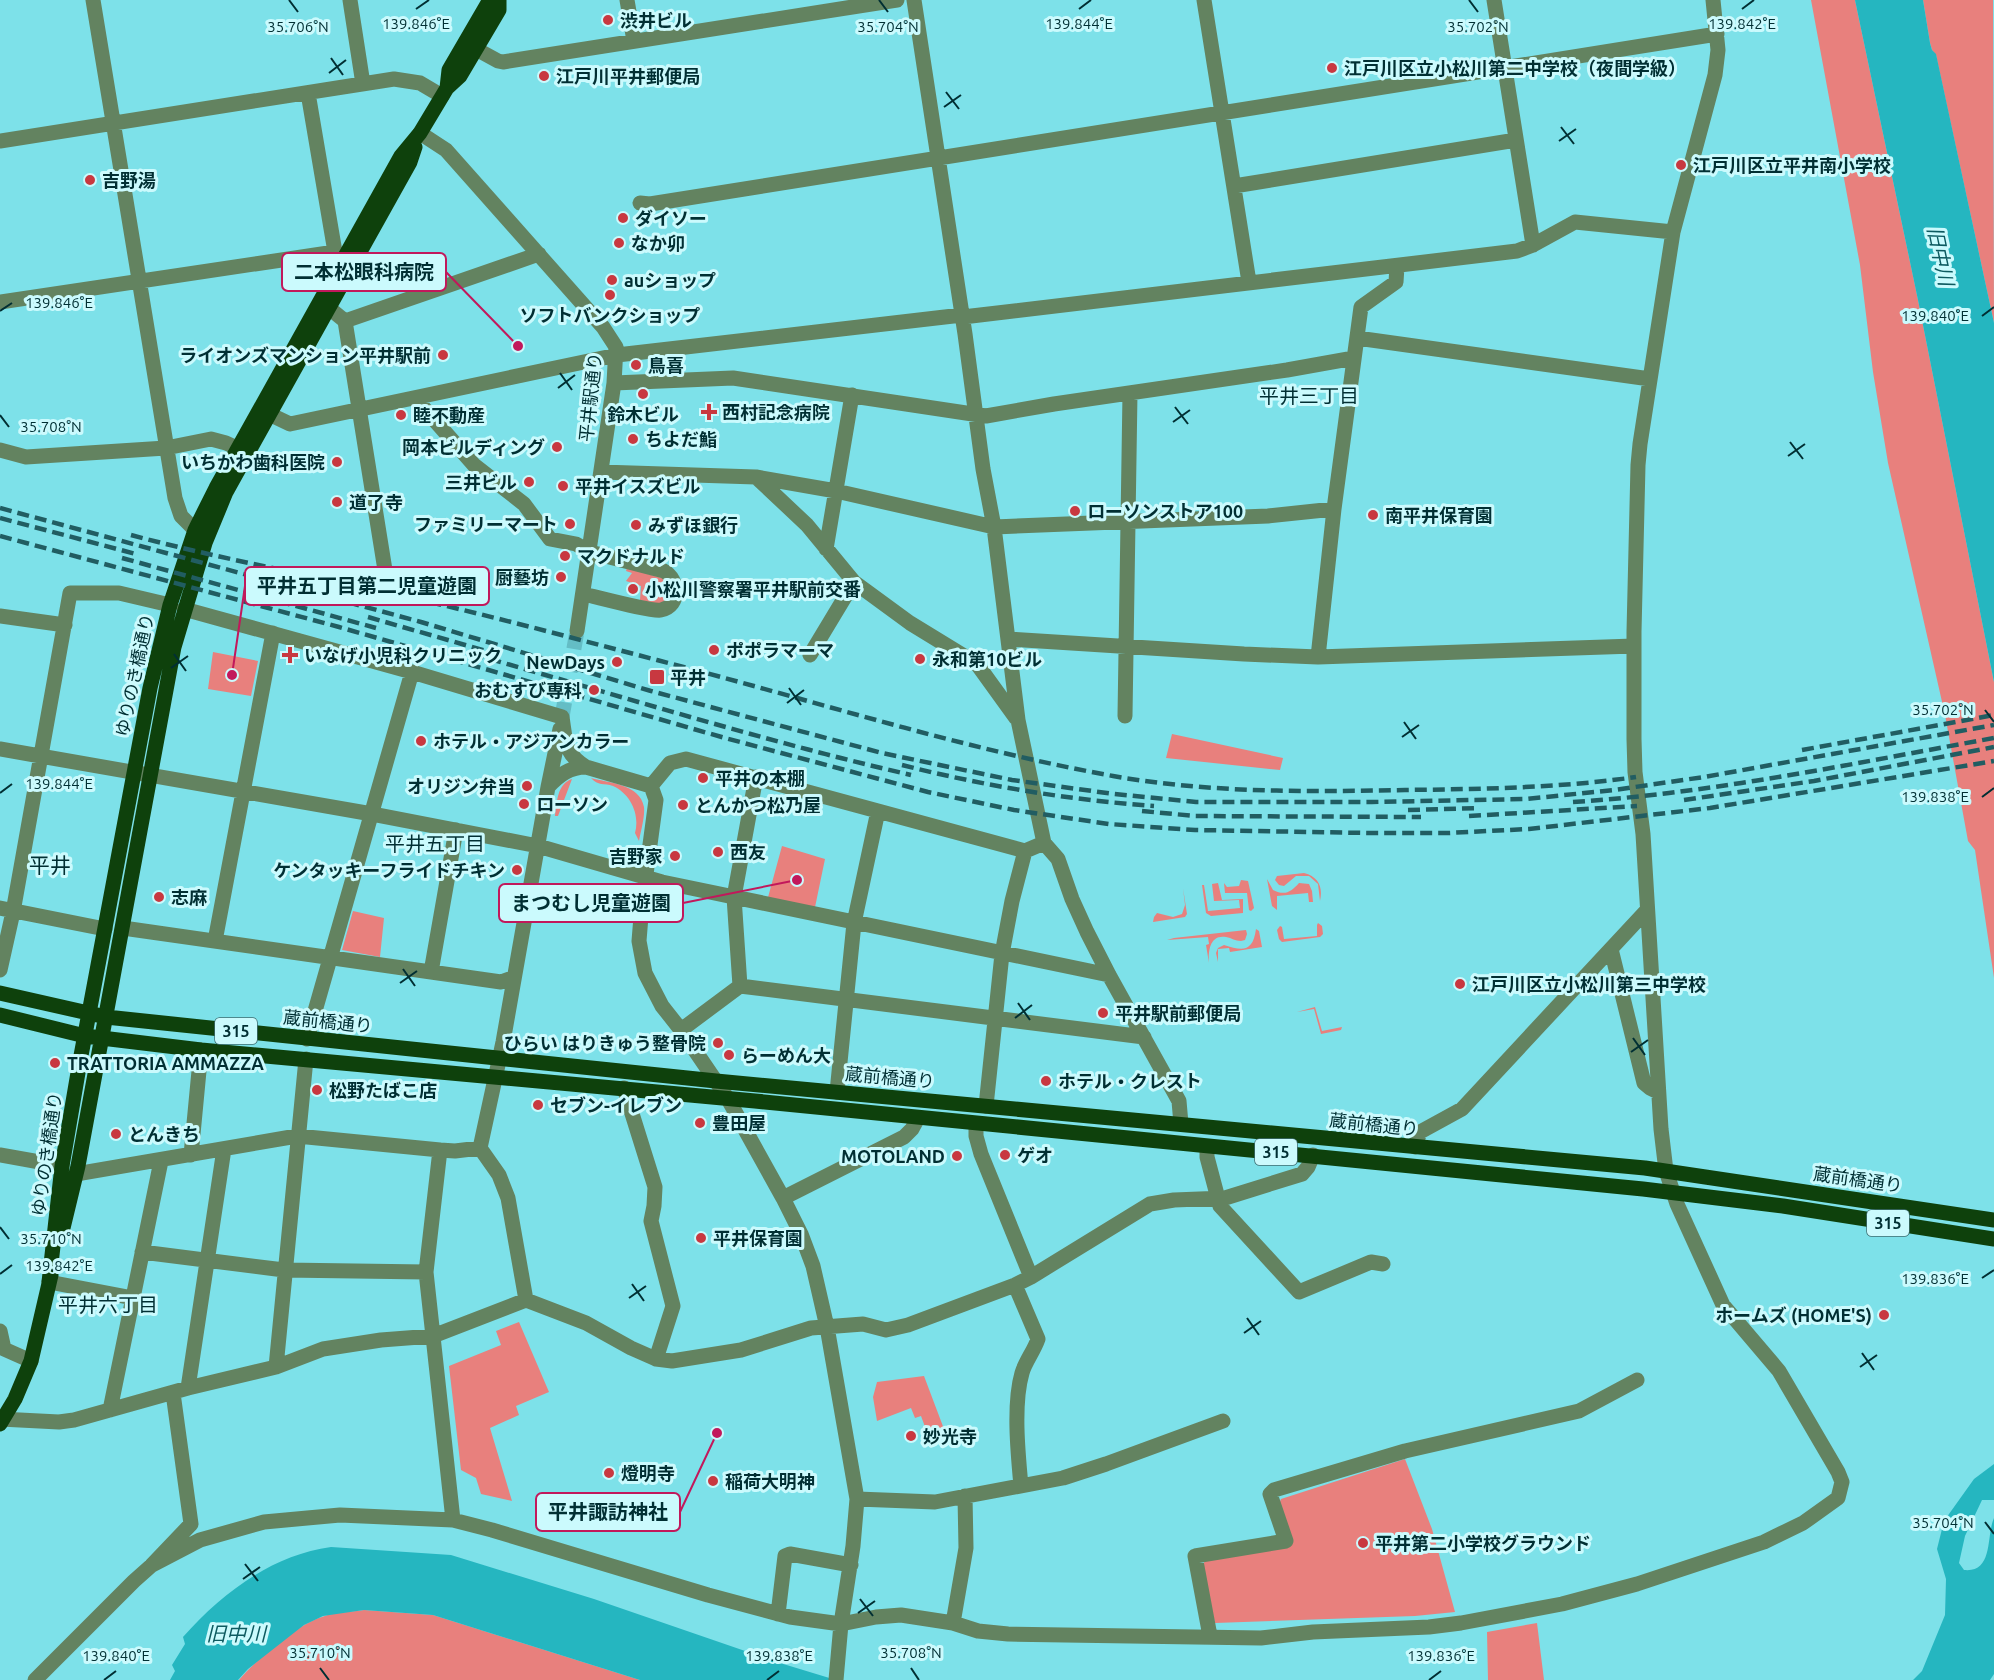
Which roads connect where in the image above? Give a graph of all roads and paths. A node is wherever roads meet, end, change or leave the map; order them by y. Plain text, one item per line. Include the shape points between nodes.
1 (93, 0) edge
2 (350, 0) edge
3 (492, 0) edge
4 (499, 0) edge
5 (627, 0) edge
6 (897, 0) edge
7 (914, 0) edge
8 (1204, 0) edge
9 (1494, 0) edge
10 (1713, 0) edge
11 (1718, 34) junction
12 (634, 41) junction
13 (476, 49) junction
14 (1505, 69) junction
15 (363, 84) junction
16 (444, 92) junction
17 (308, 93) junction
18 (1222, 112) junction
19 (113, 123) junction
20 (420, 133) junction
21 (1516, 140) junction
22 (0, 141) edge
23 (938, 157) junction
24 (1234, 186) junction
25 (640, 203) dead end
26 (1673, 232) junction
27 (1533, 245) junction
28 (340, 253) junction
29 (539, 254) junction
30 (1397, 266) junction
31 (138, 282) junction
32 (1249, 282) junction
33 (0, 302) edge
34 (329, 308) junction
35 (962, 316) junction
36 (345, 321) junction
37 (1357, 338) junction
38 (617, 355) junction
39 (1354, 358) junction
40 (1650, 379) junction
41 (614, 383) junction
42 (1130, 393) junction
43 (852, 395) junction
44 (416, 398) junction
45 (360, 410) junction
46 (269, 414) junction
47 (977, 416) junction
48 (166, 448) junction
49 (237, 448) junction
50 (0, 450) edge
51 (601, 472) junction
52 (756, 477) junction
53 (836, 491) junction
54 (1334, 509) junction
55 (1128, 521) junction
56 (994, 527) junction
57 (195, 530) junction
58 (826, 549) junction
59 (590, 552) junction
60 (385, 570) dead end
61 (854, 582) junction
62 (583, 594) junction
63 (177, 607) junction
64 (0, 616) edge
65 (65, 626) junction
66 (577, 631) tunnel mouth
67 (273, 633) junction
68 (1009, 639) junction
69 (1634, 646) junction
70 (1126, 647) junction
71 (810, 655) dead end
72 (1318, 657) junction
73 (412, 672) junction
74 (1125, 716) dead end
75 (562, 717) junction
76 (1018, 720) junction
77 (0, 749) edge
78 (40, 757) junction
79 (586, 767) junction
80 (134, 773) junction
81 (151, 775) junction
82 (756, 777) junction
83 (651, 786) junction
84 (548, 787) junction
85 (243, 791) junction
86 (878, 811) junction
87 (372, 814) junction
88 (456, 830) junction
89 (1044, 843) junction
90 (538, 846) junction
91 (1025, 851) junction
92 (644, 877) junction
93 (734, 897) junction
94 (6, 910) edge
95 (1647, 910) junction
96 (854, 923) junction
97 (123, 928) junction
98 (105, 929) junction
99 (215, 941) junction
100 (1611, 949) junction
101 (1002, 954) junction
102 (332, 958) junction
103 (0, 970) edge
104 (431, 972) junction
105 (1109, 975) junction
106 (512, 978) junction
107 (740, 987) junction
108 (0, 993) edge
109 (847, 1000) junction
110 (89, 1014) junction
111 (0, 1015) edge
112 (106, 1017) junction
113 (996, 1018) junction
114 (681, 1030) junction
115 (85, 1036) junction
116 (1144, 1037) junction
117 (102, 1038) junction
118 (307, 1039) junction
119 (201, 1050) junction
120 (499, 1058) junction
121 (306, 1059) junction
122 (495, 1076) junction
123 (716, 1082) junction
124 (624, 1088) junction
125 (837, 1092) junction
126 (1658, 1092) junction
127 (728, 1099) junction
128 (986, 1106) junction
129 (918, 1118) junction
130 (976, 1124) junction
131 (1181, 1124) junction
132 (297, 1136) junction
133 (1207, 1147) junction
134 (1415, 1147) junction
135 (480, 1148) junction
136 (224, 1149) junction
137 (440, 1150) junction
138 (0, 1155) edge
139 (191, 1155) junction
140 (1313, 1155) junction
141 (161, 1161) junction
142 (62, 1167) junction
143 (1666, 1171) junction
144 (76, 1174) junction
145 (1673, 1192) junction
146 (783, 1198) junction
147 (1218, 1199) junction
148 (1994, 1220) edge
149 (1994, 1239) edge
150 (142, 1252) junction
151 (208, 1261) junction
152 (1383, 1264) dead end
153 (284, 1270) junction
154 (426, 1272) junction
155 (1031, 1277) junction
156 (49, 1282) junction
157 (1015, 1285) junction
158 (133, 1298) junction
159 (526, 1300) junction
160 (827, 1328) junction
161 (0, 1331) edge
162 (433, 1336) junction
163 (656, 1359) junction
164 (31, 1361) junction
165 (276, 1367) junction
166 (1637, 1380) dead end
167 (181, 1390) junction
168 (110, 1410) junction
169 (1223, 1420) dead end
170 (1, 1421) edge
171 (1021, 1486) junction
172 (965, 1496) junction
173 (857, 1499) junction
174 (453, 1520) junction
175 (152, 1565) junction
176 (851, 1565) junction
177 (778, 1614) junction
178 (953, 1623) junction
179 (841, 1624) junction
180 (1210, 1636) junction
181 (35, 1680) edge
182 (836, 1680) edge

1 - 19 street
2 - 15 street
3 - 16 main road via 449,70
4 - 13 main road via 499,10
5 - 12 street
6 - 12 street
7 - 23 street
8 - 18 street
9 - 14 street
10 - 11 street
11 - 14 street
11 - 26 street via 1715,75
12 - 13 street via 503,62
13 - 16 main road via 460,76
14 - 18 street
14 - 21 street
15 - 16 street via 411,80
15 - 17 street
16 - 20 main road, ゆりのき橋通り
17 - 19 street
17 - 28 street
18 - 23 street
18 - 24 street
19 - 22 street
19 - 31 street
20 - 28 main road, ゆりのき橋通り via 401,156
20 - 29 street, 平井駅通り via 446,150
20 - 34 main road, ゆりのき橋通り via 410,162
21 - 24 street
21 - 27 street
23 - 25 street
23 - 35 street
24 - 32 street
26 - 27 street via 1575,222
26 - 40 street
27 - 30 street via 1517,251
28 - 31 street
28 - 49 main road, ゆりのき橋通り
29 - 36 street
29 - 38 street, 平井駅通り via 612,339
30 - 32 street
30 - 37 street via 1396,282 1361,307
31 - 33 street
31 - 48 street
32 - 35 street
34 - 36 street
34 - 46 main road, ゆりのき橋通り
35 - 38 street
35 - 47 street
36 - 45 street
37 - 39 street
37 - 40 street
38 - 41 street, 平井駅通り
38 - 44 street
39 - 42 street
39 - 54 street
40 - 69 street via 1638,465
41 - 43 street via 733,378
41 - 51 street, 平井駅通り
42 - 47 street
42 - 55 street
43 - 47 street
43 - 53 street
44 - 45 street
44 - 59 street via 474,465 524,504 550,539 576,544
45 - 46 street via 290,424
45 - 60 street
46 - 63 main road, ゆりのき橋通り via 226,492
47 - 56 street
48 - 49 street via 211,440
48 - 50 street via 26,457
48 - 57 street via 181,516
49 - 57 main road, ゆりのき橋通り
51 - 52 street
51 - 59 street, 平井駅通り
52 - 53 street
52 - 58 street via 807,525
53 - 56 street
53 - 58 street
54 - 55 street via 1268,516
54 - 72 street
55 - 56 street
55 - 70 street
56 - 68 street
57 - 63 main road, ゆりのき橋通り
58 - 61 street
59 - 62 street, 平井駅通り
59 - 62 street via 670,574 676,586 675,597 671,605 658,611
61 - 71 street
61 - 76 street via 910,624 977,664
62 - 66 street, 平井駅通り
63 - 65 street via 119,593 70,593
63 - 67 street
63 - 80 main road, ゆりのき橋通り via 160,641
63 - 81 main road, ゆりのき橋通り via 174,647
64 - 65 street
65 - 78 street
67 - 73 street
67 - 85 street
68 - 70 street
68 - 76 street
69 - 72 street
69 - 95 street via 1635,772
70 - 72 street
70 - 74 street
73 - 75 street
73 - 87 street
75 - 79 street via 567,749
75 - 84 street
76 - 89 street
77 - 78 street
78 - 80 street
78 - 94 street
79 - 83 street
79 - 84 street via 572,768
80 - 81 street
80 - 98 main road, ゆりのき橋通り
81 - 85 street
81 - 97 main road, ゆりのき橋通り
82 - 83 street via 686,759 670,763
82 - 86 street
82 - 93 street
83 - 92 street via 656,800
84 - 90 street
85 - 87 street
85 - 99 street
86 - 91 street
86 - 96 street
87 - 88 street
87 - 102 street
88 - 90 street
88 - 104 street
89 - 91 street
89 - 105 street via 1058,859 1072,899
90 - 92 street
90 - 106 street
91 - 101 street
92 - 93 street
92 - 114 street via 639,940 645,973 662,1006
93 - 96 street
93 - 107 street
94 - 98 street
94 - 103 street
95 - 100 street
95 - 126 street
96 - 101 street
96 - 109 street
97 - 99 street
97 - 112 main road, ゆりのき橋通り
98 - 110 main road, ゆりのき橋通り
99 - 102 street
100 - 126 street via 1644,1083
100 - 134 street via 1462,1109 1420,1132
101 - 105 street
101 - 113 street
102 - 104 street
102 - 118 street
104 - 106 street via 501,982
105 - 116 street
106 - 120 street
107 - 109 street
107 - 114 street
108 - 110 main road, 蔵前橋通り / 315
109 - 113 street
109 - 125 street
110 - 112 main road, 蔵前橋通り / 315
110 - 115 main road, ゆりのき橋通り
111 - 115 main road, 315
112 - 117 main road, ゆりのき橋通り
112 - 118 main road, 蔵前橋通り / 315
113 - 116 street
113 - 128 street
114 - 123 street
115 - 117 main road, 315
115 - 142 main road, ゆりのき橋通り
116 - 131 street via 1179,1101
117 - 119 main road, 315
117 - 144 main road, ゆりのき橋通り
118 - 120 main road, 蔵前橋通り / 315
119 - 121 main road, 315
119 - 139 street
120 - 122 street
120 - 123 main road, 315
121 - 122 main road, 315
121 - 132 street
122 - 124 main road, 315
122 - 135 street
123 - 125 main road, 蔵前橋通り / 315
123 - 127 street
124 - 127 main road, 315
124 - 163 street via 655,1187 651,1221 672,1306
125 - 128 main road, 蔵前橋通り / 315
126 - 143 street
127 - 129 main road, 蔵前橋通り / 315
127 - 146 street
128 - 131 main road, 蔵前橋通り / 315
129 - 130 main road, 蔵前橋通り / 315
129 - 146 street via 904,1137
130 - 133 main road, 蔵前橋通り / 315
130 - 155 street via 981,1154
131 - 134 main road, 蔵前橋通り / 315
132 - 136 street
132 - 137 street
132 - 153 street
133 - 140 main road, 蔵前橋通り / 315
133 - 147 street
134 - 143 main road, 蔵前橋通り / 315
135 - 137 street
135 - 159 street via 499,1175 508,1198
136 - 139 street
136 - 151 street
137 - 154 street
138 - 142 street
139 - 141 street
140 - 145 main road, 蔵前橋通り / 315
140 - 147 street via 1302,1174
141 - 144 street
141 - 150 street
142 - 156 main road, ゆりのき橋通り
143 - 145 street
143 - 148 main road, 蔵前橋通り / 315
144 - 156 main road, ゆりのき橋通り
145 - 149 main road, 蔵前橋通り / 315
145 - 180 street via 1723,1305 1779,1371 1838,1472 1842,1482 1838,1498 1803,1523 1764,1542 1638,1584 1562,1604 1429,1627 1261,1638
146 - 160 street via 813,1266
147 - 152 street via 1220,1206 1299,1292 1371,1262
147 - 155 street via 1150,1204
150 - 151 street
150 - 158 street
151 - 153 street
151 - 167 street
153 - 154 street
153 - 165 street
154 - 162 street
155 - 157 street
156 - 158 street
156 - 164 main road, ゆりのき橋通り
157 - 160 street via 908,1325 886,1330 863,1324
157 - 171 street via 1038,1339 1022,1372 1018,1399
158 - 168 street
159 - 162 street
159 - 163 street via 586,1323
160 - 163 street via 811,1328 741,1350 672,1361
160 - 173 street
161 - 164 street via 4,1349
162 - 165 street via 323,1349
162 - 174 street
164 - 170 main road, ゆりのき橋通り via 15,1400
165 - 167 street
166 - 180 street via 1579,1411 1405,1451 1274,1490 1270,1494 1286,1541 1194,1556
167 - 168 street
167 - 175 street via 191,1524
168 - 170 street via 59,1422
169 - 171 street via 1106,1464
171 - 172 street
172 - 173 street via 934,1502
172 - 178 street via 966,1548
173 - 176 street
174 - 175 street via 340,1515 264,1522 200,1540
174 - 177 street
175 - 181 street
176 - 177 street via 785,1556
176 - 179 street
177 - 179 street
178 - 179 street via 901,1615
178 - 180 street via 1008,1634
179 - 182 street

